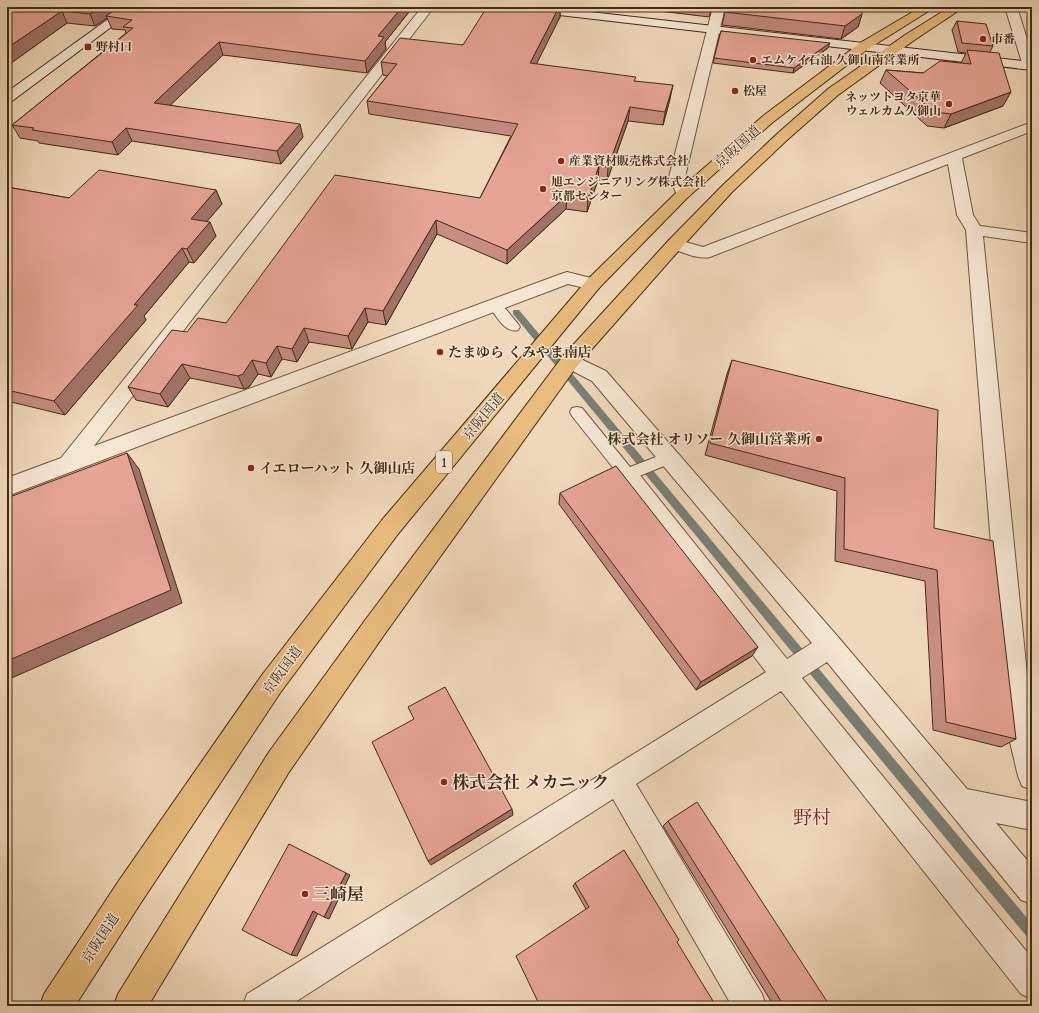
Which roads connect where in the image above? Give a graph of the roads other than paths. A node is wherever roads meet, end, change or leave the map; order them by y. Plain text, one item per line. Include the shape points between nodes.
1 (132, 7) edge
2 (428, 7) edge
3 (516, 7) edge
4 (719, 7) edge
5 (929, 7) edge
6 (958, 7) edge
7 (1011, 7) edge
8 (713, 30) junction
9 (864, 46) junction
10 (892, 50) junction
11 (1031, 66) edge
12 (7, 98) edge
13 (1032, 126) edge
14 (954, 156) junction
15 (683, 194) junction
16 (974, 230) junction
17 (1032, 238) edge
18 (674, 244) junction
19 (593, 284) junction
20 (495, 305) junction
21 (513, 327) dead end
22 (570, 361) junction
23 (577, 412) dead end
24 (666, 459) junction
25 (69, 464) junction
26 (628, 475) junction
27 (7, 487) edge
28 (827, 648) junction
29 (786, 674) junction
30 (1032, 776) edge
31 (618, 780) junction
32 (958, 801) junction
33 (1032, 816) edge
34 (1032, 890) edge
35 (1032, 983) edge
36 (56, 1006) edge
37 (130, 1006) edge
38 (259, 1006) edge
39 (750, 1006) edge

1 - 12 street
2 - 25 street
3 - 8 street
4 - 8 street
5 - 9 highway, 京阪国道 / 1
6 - 10 highway, 京阪国道
7 - 11 street
8 - 9 street
8 - 15 street via 677,177
9 - 10 street
9 - 15 highway, 京阪国道 / 1 via 768,119
10 - 11 street
10 - 18 highway, 京阪国道 via 832,92 727,189
13 - 14 street
14 - 16 street via 965,215
14 - 18 street via 704,254
15 - 19 highway, 京阪国道 / 1
16 - 17 street
16 - 30 street via 1018,721
18 - 22 highway, 京阪国道
19 - 20 street via 567,278
19 - 36 highway, 京阪国道 / 1 via 390,527 325,612 258,704 129,893
20 - 21 lane
20 - 25 street
22 - 24 street via 599,376
22 - 37 highway, 京阪国道 via 279,762
23 - 26 lane
24 - 26 lane
24 - 28 street
25 - 27 street
26 - 29 street
28 - 29 street
28 - 32 street
29 - 31 street
29 - 35 street
31 - 38 street
31 - 39 street
32 - 33 street
32 - 34 street

